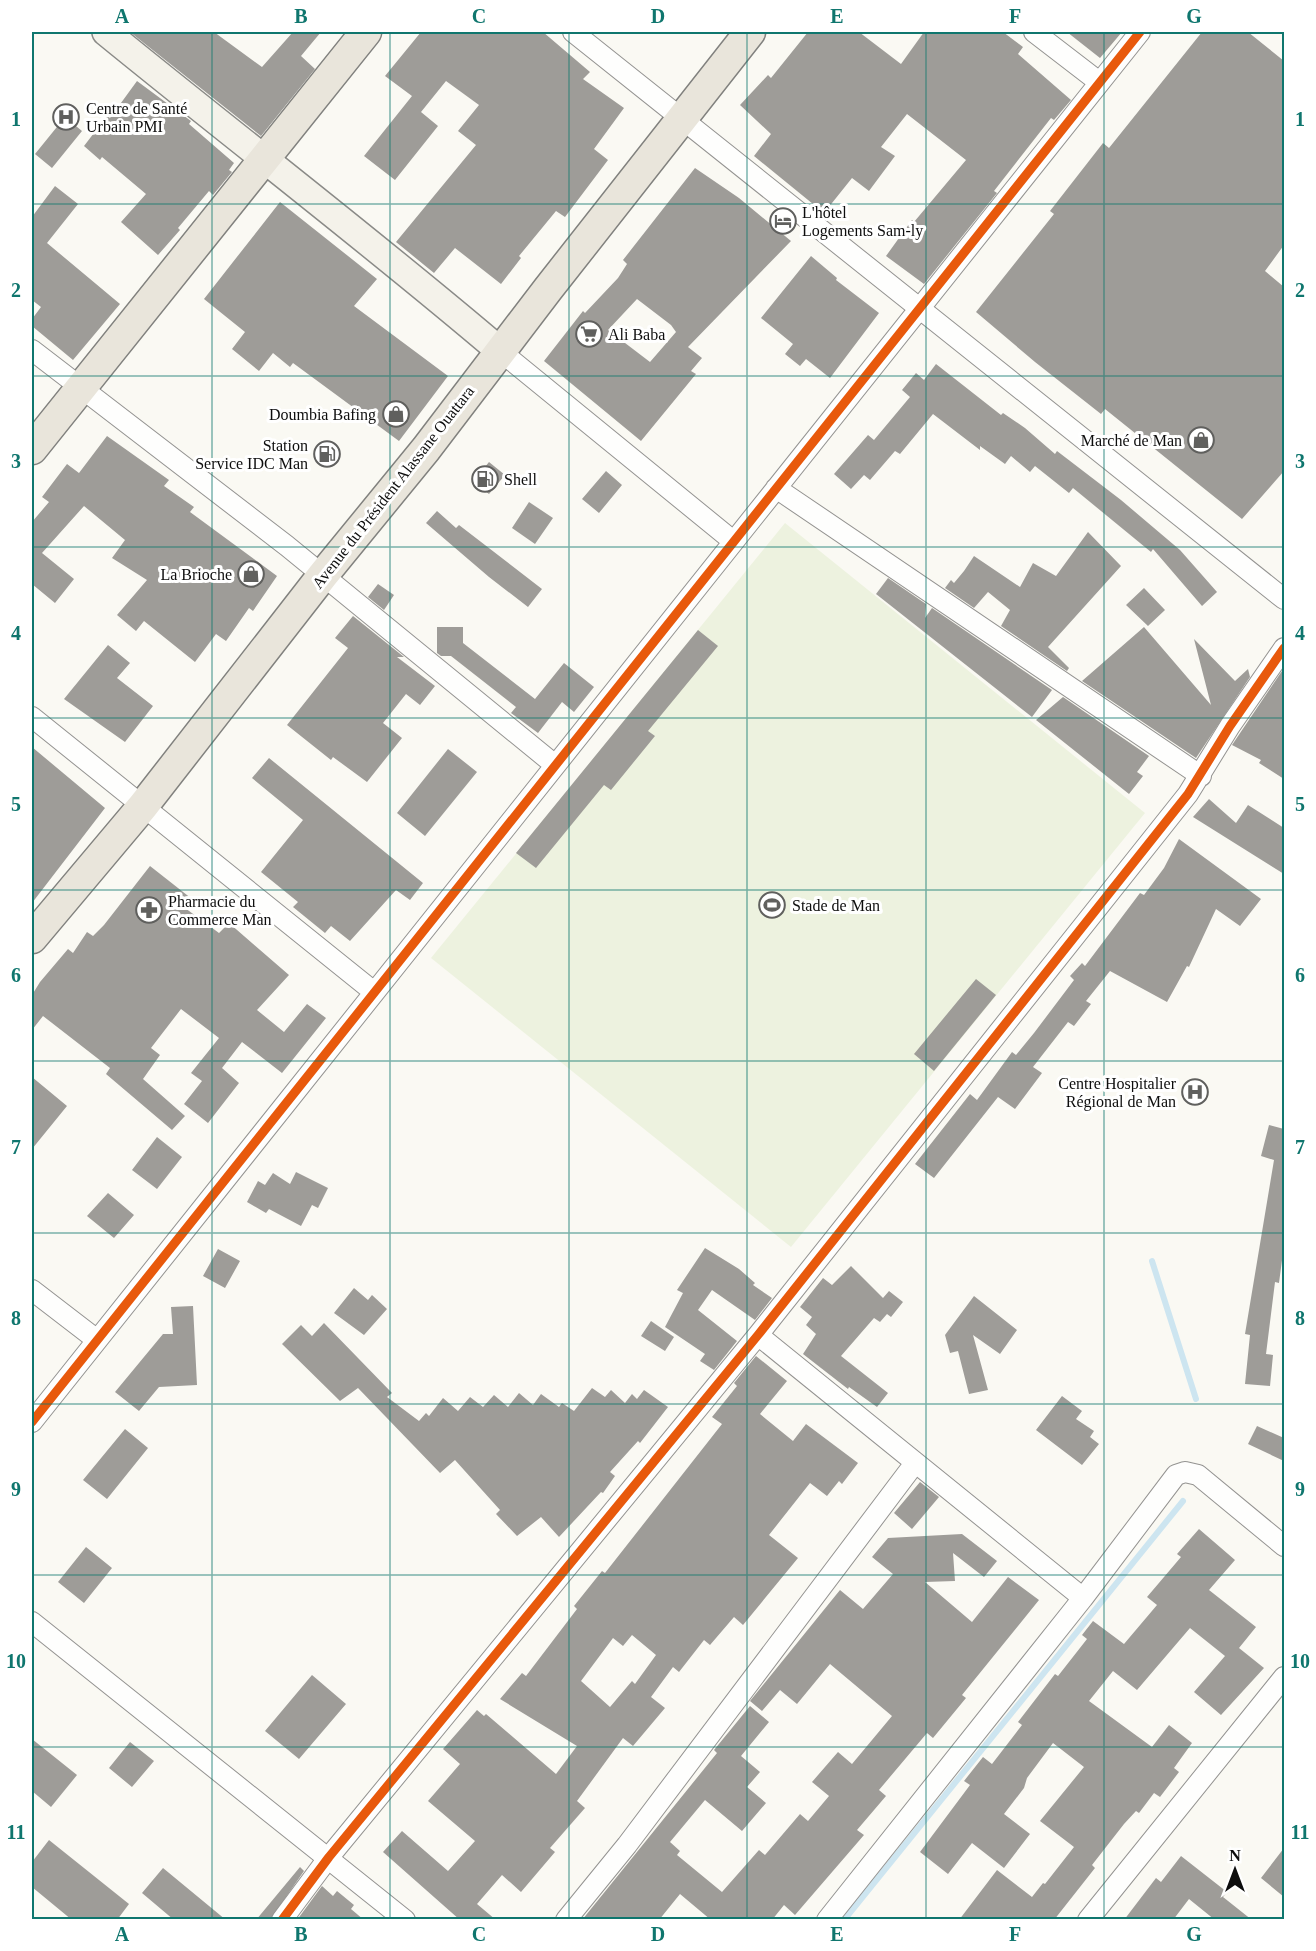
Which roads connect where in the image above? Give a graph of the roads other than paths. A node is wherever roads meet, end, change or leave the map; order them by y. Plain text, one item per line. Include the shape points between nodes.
1 (106, 32) edge
2 (366, 32) edge
3 (573, 32) edge
4 (750, 32) edge
5 (1034, 32) edge
6 (1140, 32) edge
7 (1099, 82) junction
8 (681, 117) junction
9 (263, 160) junction
10 (920, 307) junction
11 (32, 350) edge
12 (500, 351) junction
13 (79, 390) junction
14 (32, 449) edge
15 (776, 488) junction
16 (733, 541) junction
17 (323, 574) junction
18 (1284, 598) edge
19 (1284, 648) edge
20 (32, 717) edge
21 (555, 765) junction
22 (1201, 776) junction
23 (142, 806) junction
24 (32, 938) edge
25 (374, 992) junction
26 (32, 1290) edge
27 (758, 1335) junction
28 (97, 1340) junction
29 (32, 1422) edge
30 (915, 1463) junction
31 (1284, 1546) edge
32 (1083, 1598) junction
33 (32, 1622) edge
34 (1284, 1677) edge
35 (329, 1857) junction
36 (282, 1920) edge
37 (405, 1920) edge
38 (566, 1920) edge
39 (827, 1920) edge
40 (1088, 1920) edge

1 - 9 main road
2 - 9 main road
3 - 8 street
4 - 8 main road, Avenue du Président Alassane Ouattara
5 - 7 street
6 - 7 street
7 - 10 street
8 - 10 street
8 - 12 main road, Avenue du Président Alassane Ouattara
9 - 12 main road via 315,197
9 - 13 main road
10 - 15 street
10 - 18 street
11 - 13 street
12 - 16 street
12 - 17 main road, Avenue du Président Alassane Ouattara
13 - 14 main road
13 - 17 street
15 - 16 street
15 - 22 street
16 - 21 street
17 - 21 street
17 - 23 main road, Avenue du Président Alassane Ouattara
19 - 22 street
20 - 23 street
21 - 25 street
22 - 27 street
23 - 24 main road, Avenue du Président Alassane Ouattara
23 - 25 street
25 - 28 street
26 - 28 street
27 - 30 street
27 - 35 street
28 - 29 street
30 - 32 street
30 - 38 street
31 - 32 street via 1198,1474 1185,1472 1176,1475
32 - 39 street
33 - 35 street
34 - 40 street
35 - 36 street
35 - 37 street

